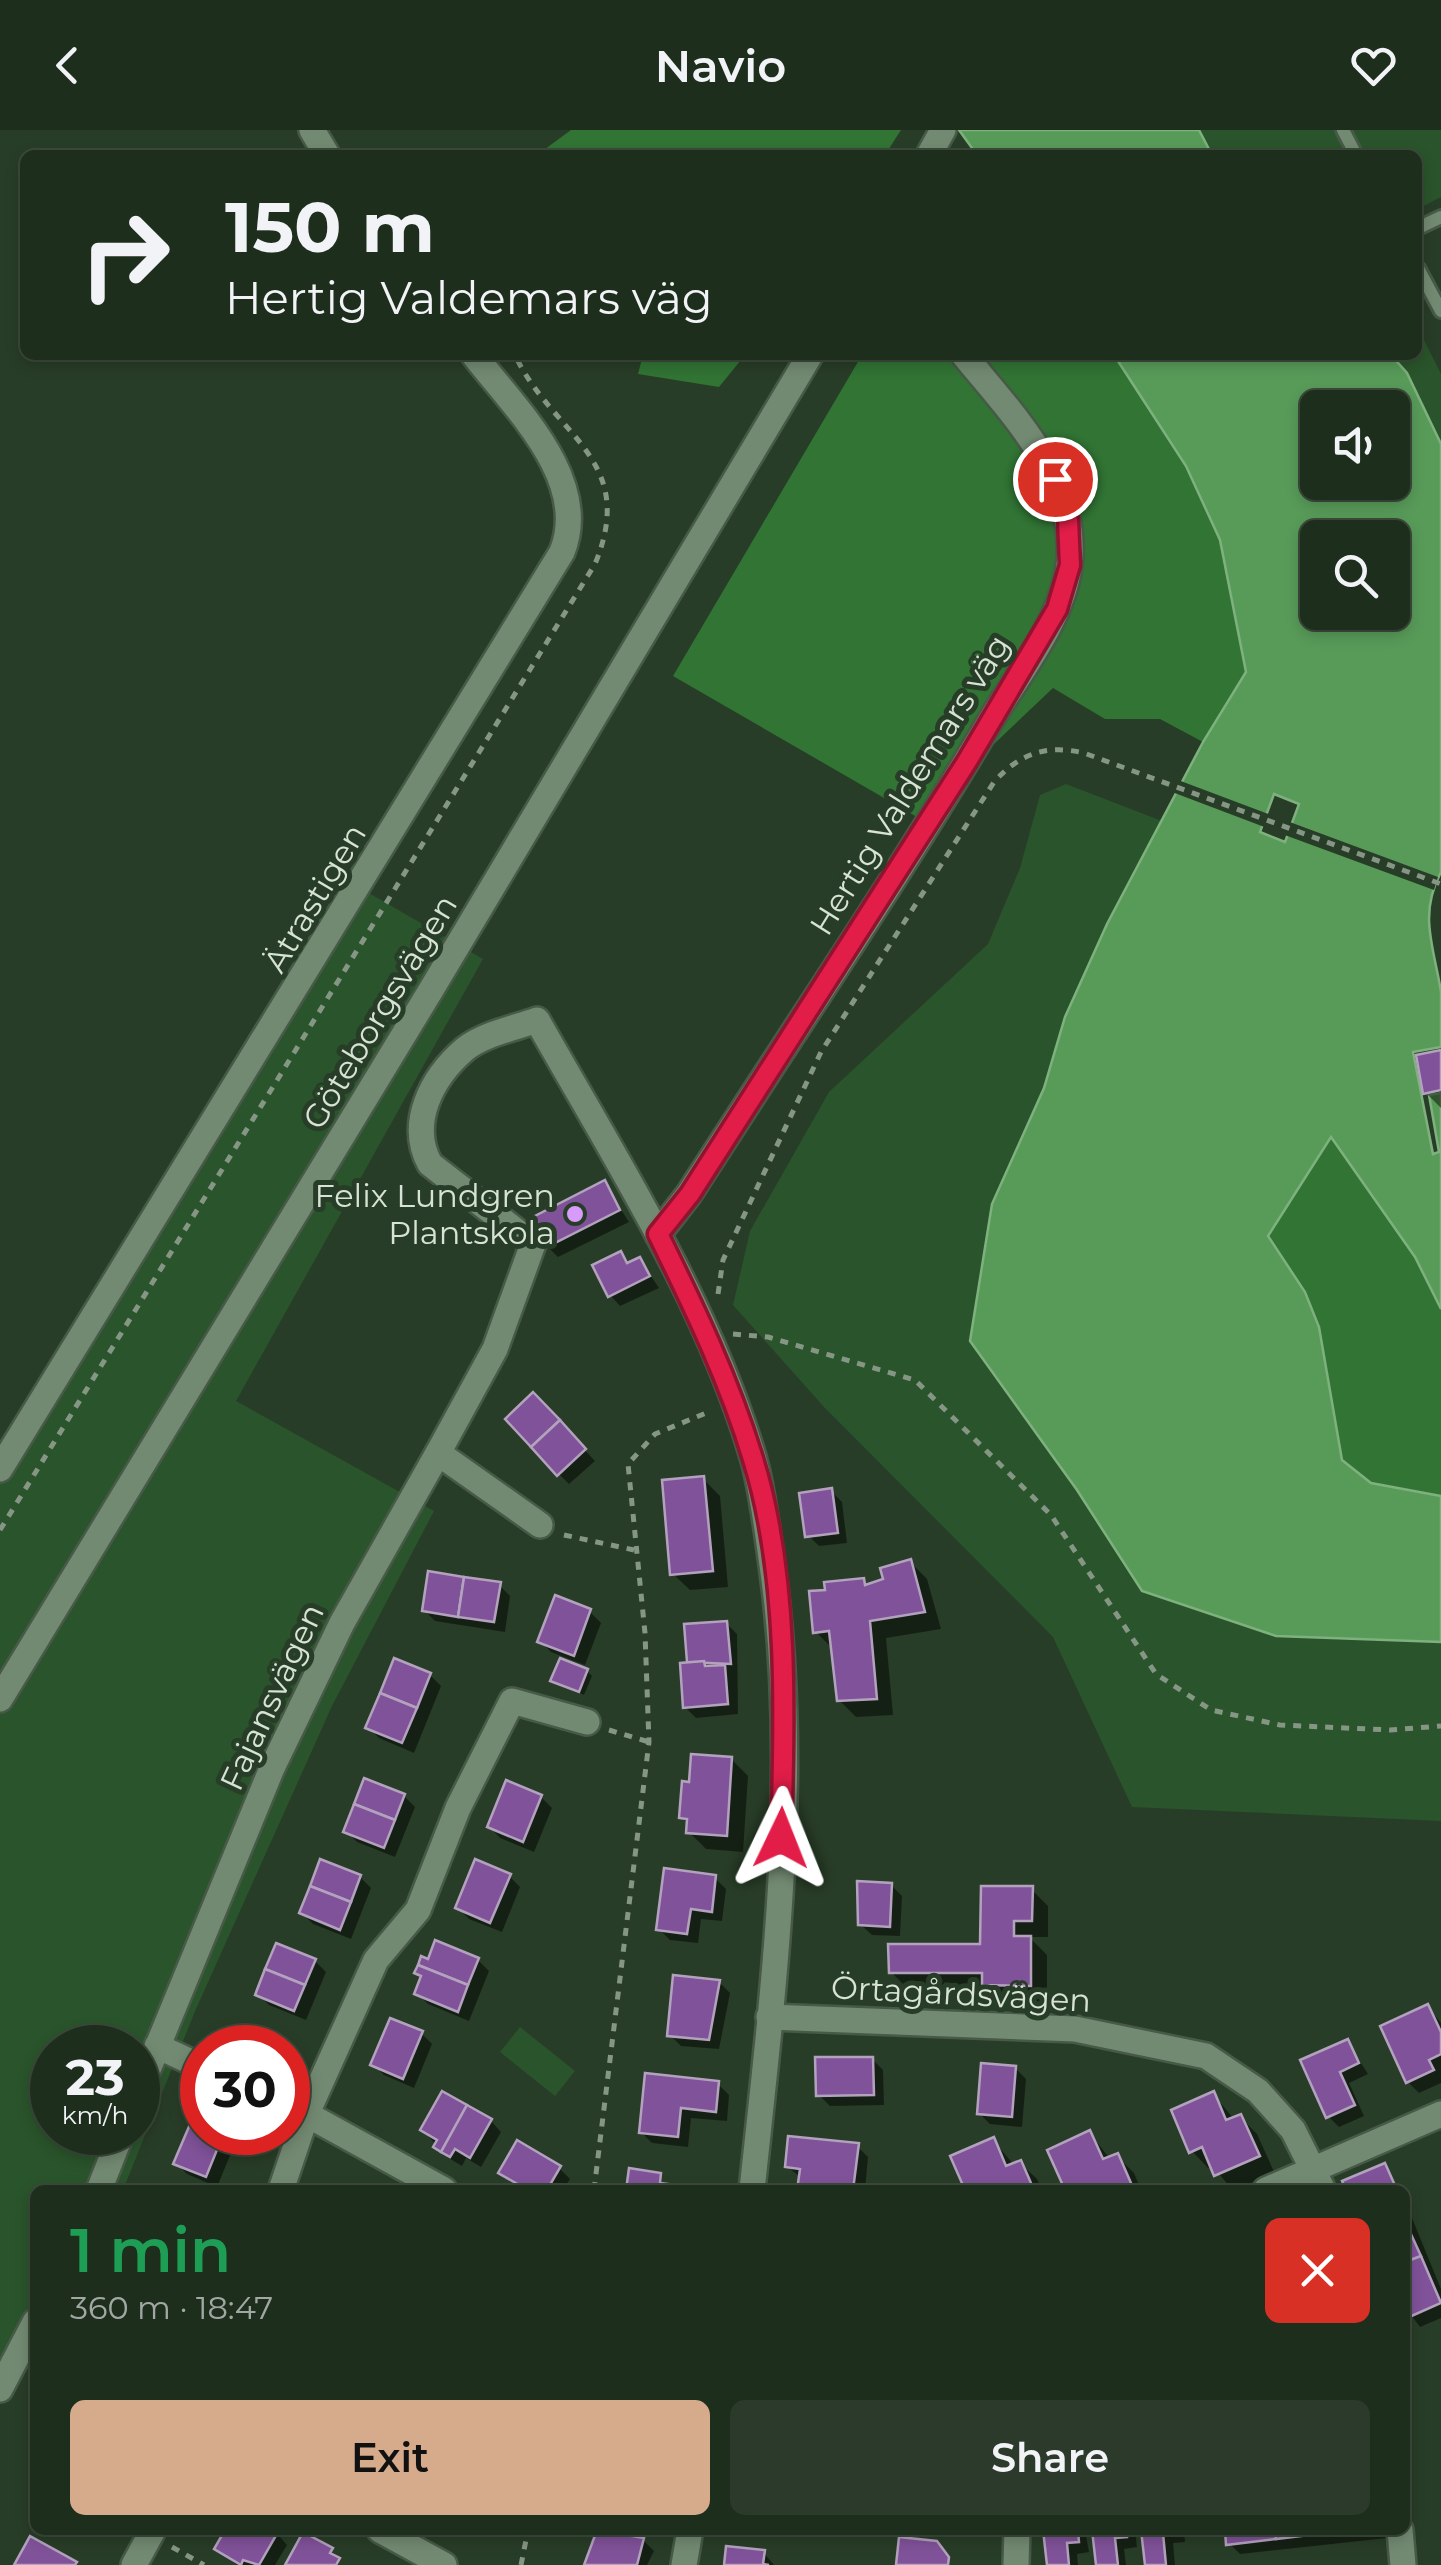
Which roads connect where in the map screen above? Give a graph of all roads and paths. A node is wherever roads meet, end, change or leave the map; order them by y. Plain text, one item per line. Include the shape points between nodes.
1 (1422, 275) edge
2 (1441, 311) edge
3 (478, 360) edge
4 (807, 360) edge
5 (968, 360) edge
6 (1441, 884) edge
7 (658, 1234) junction
8 (706, 1332) junction
9 (733, 1404) junction
10 (438, 1453) junction
11 (0, 1468) edge
12 (540, 1525) joint
13 (634, 1550) junction
14 (0, 1700) edge
15 (587, 1722) joint
16 (1441, 1726) edge
17 (649, 1742) junction
18 (769, 2017) junction
19 (160, 2036) edge
20 (310, 2084) edge
21 (1441, 2114) edge
22 (310, 2116) edge
23 (113, 2155) edge
24 (288, 2155) edge
25 (1318, 2179) edge
26 (101, 2185) edge
27 (282, 2185) edge
28 (435, 2185) edge
29 (595, 2185) edge
30 (752, 2185) edge
31 (1290, 2185) edge
32 (30, 2332) edge
33 (0, 2389) edge
34 (150, 2535) edge
35 (157, 2535) edge
36 (389, 2535) edge
37 (527, 2535) edge
38 (689, 2535) edge
39 (1017, 2535) edge
40 (1400, 2535) edge
41 (134, 2565) edge
42 (204, 2565) edge
43 (444, 2565) edge
44 (521, 2565) edge
45 (684, 2565) edge
46 (1016, 2565) edge
47 (1403, 2565) edge

1 - 2 lane
3 - 11 street, Ätrastigen via 566,487 570,534
4 - 14 street, Göteborgsvägen
5 - 7 street, Hertig Valdemars väg via 1055,479 1068,520 1070,565 1057,609 690,1194
6 - 8 path via 1118,765 1056,748 1018,758 994,782 821,1052 722,1260
7 - 8 street
7 - 10 street, Fajansvägen via 537,1020 466,1048 437,1082 418,1124 422,1149 430,1164 533,1244 495,1349
8 - 9 street
8 - 16 path via 768,1337 916,1380 1051,1515 1156,1674 1211,1710 1280,1724
9 - 13 path via 676,1424 640,1446 628,1464
9 - 18 street via 758,1478 781,1642 785,1730
10 - 12 street
10 - 19 street, Fajansvägen via 342,1623 272,1768
12 - 13 path via 573,1539
13 - 17 path
15 - 17 path
15 - 20 street via 512,1701 458,1808 418,1910 376,1960
17 - 29 path
18 - 25 street, Örtagårdsvägen via 1075,2029 1206,2056 1258,2091 1293,2130
18 - 30 street
21 - 25 street
22 - 28 street
23 - 26 street
24 - 27 street
25 - 31 street
32 - 33 street
34 - 41 street
35 - 42 path
36 - 43 street
37 - 44 path
38 - 45 street
39 - 46 street
40 - 47 street

